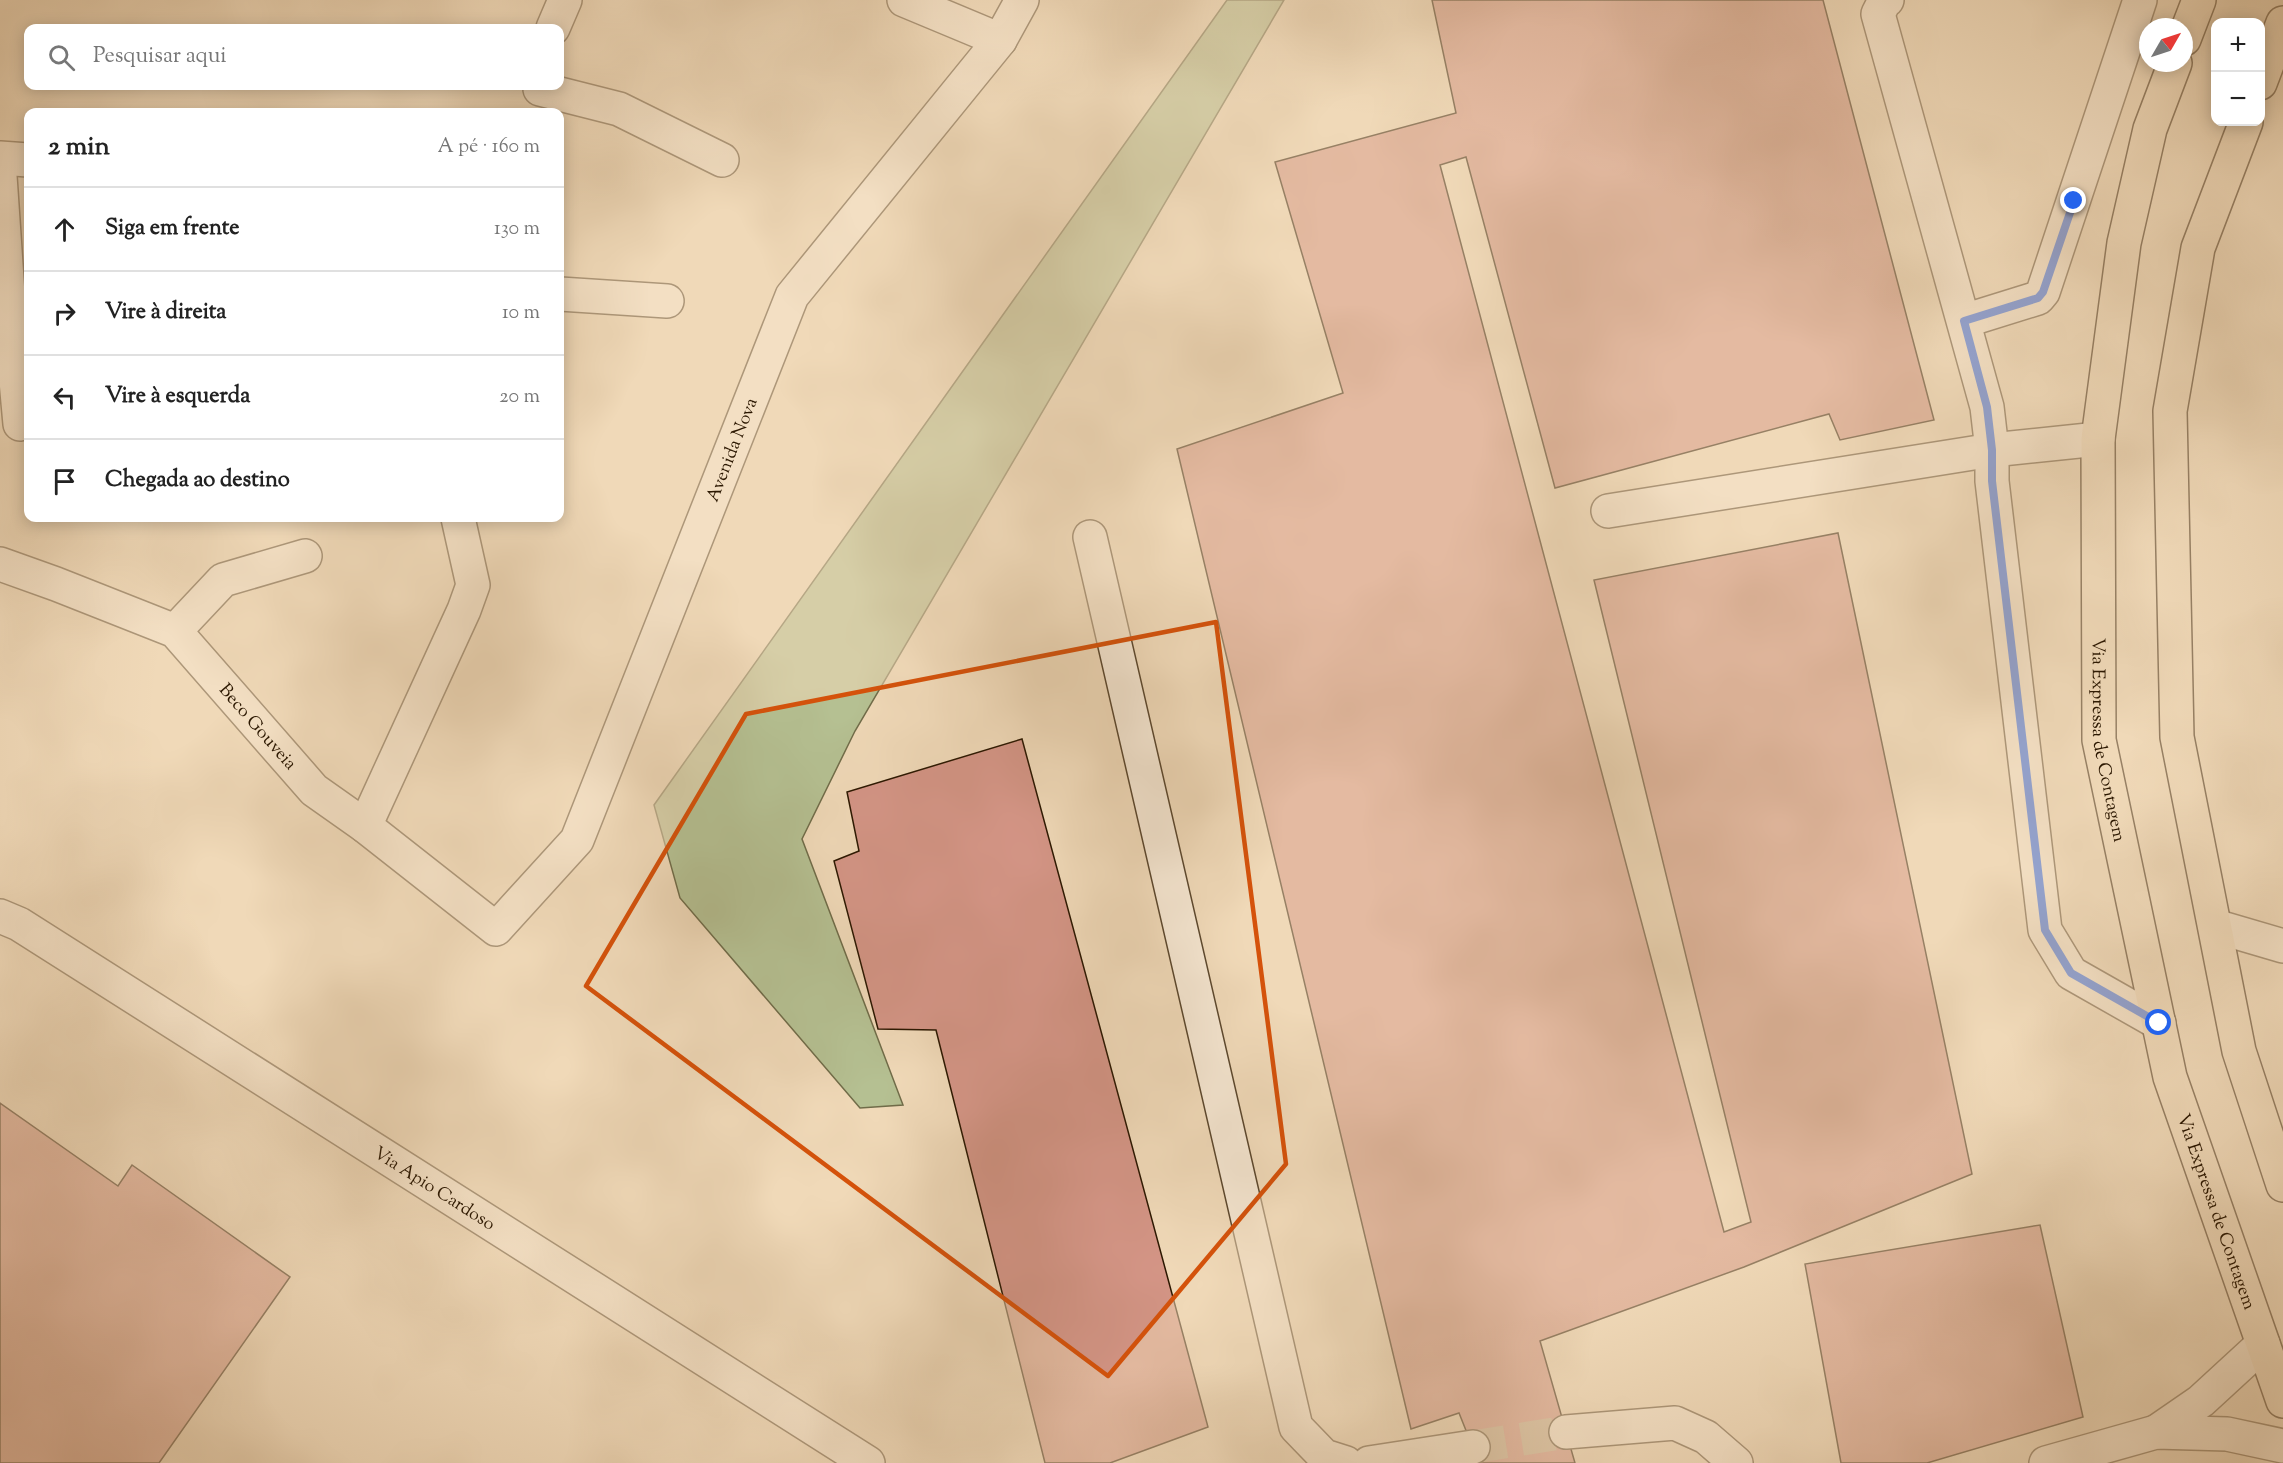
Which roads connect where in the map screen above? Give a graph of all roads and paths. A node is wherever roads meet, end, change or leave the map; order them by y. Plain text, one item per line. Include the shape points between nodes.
1 (565, 0) edge
2 (904, 0) edge
3 (1022, 0) edge
4 (1887, 0) edge
5 (2140, 0) edge
6 (2199, 0) edge
7 (2192, 18) edge
8 (2283, 23) edge
9 (555, 24) edge
10 (1000, 40) junction
11 (2172, 72) edge
12 (2264, 72) edge
13 (538, 96) edge
14 (2244, 126) edge
15 (0, 158) edge
16 (24, 160) edge
17 (722, 160) dead end
18 (0, 176) edge
19 (4, 292) edge
20 (564, 294) edge
21 (667, 301) dead end
22 (1964, 321) junction
23 (16, 425) edge
24 (2098, 439) junction
25 (1992, 450) junction
26 (1608, 511) dead end
27 (459, 522) edge
28 (1090, 537) dead end
29 (305, 556) dead end
30 (0, 564) edge
31 (175, 631) junction
32 (365, 826) junction
33 (0, 916) edge
34 (2215, 926) junction
35 (496, 929) joint
36 (2283, 946) edge
37 (2159, 1023) junction
38 (2283, 1185) edge
39 (2263, 1344) junction
40 (2283, 1401) edge
41 (1566, 1432) tunnel mouth
42 (2156, 1432) junction
43 (2283, 1446) edge
44 (1473, 1447) tunnel mouth
45 (864, 1461) edge
46 (1346, 1463) edge
47 (1369, 1463) edge
48 (1736, 1463) edge
49 (2046, 1463) edge

1 - 9 street
2 - 10 street
3 - 10 street, Avenida Nova
4 - 22 street via 1878,14
5 - 22 street via 2043,292 2038,298
6 - 7 highway
8 - 12 highway
10 - 35 street, Avenida Nova via 792,296 577,840
11 - 24 highway, Via Expressa de Contagem via 2150,129 2124,243
13 - 17 street via 619,109
14 - 34 highway via 2198,248 2170,411 2177,737
15 - 16 street
18 - 19 street
19 - 23 street
20 - 21 street
22 - 25 street via 1987,407
24 - 25 street
24 - 37 highway, Via Expressa de Contagem via 2099,740
25 - 26 street
25 - 37 street via 1992,481 2045,930 2071,973
27 - 32 street via 473,585
28 - 46 street via 1296,1427 1324,1455
29 - 31 street via 223,580
30 - 31 street, Beco Gouveia
31 - 32 street, Beco Gouveia via 314,790
32 - 35 street, Beco Gouveia
33 - 45 street, Via Apio Cardoso
34 - 36 street
34 - 38 highway via 2240,1051
37 - 39 highway, Via Expressa de Contagem via 2170,1077
39 - 40 highway, Via Expressa de Contagem
39 - 42 street via 2201,1401
41 - 48 street via 1676,1423 1706,1437
42 - 43 street via 2227,1434
42 - 49 street
44 - 47 street

